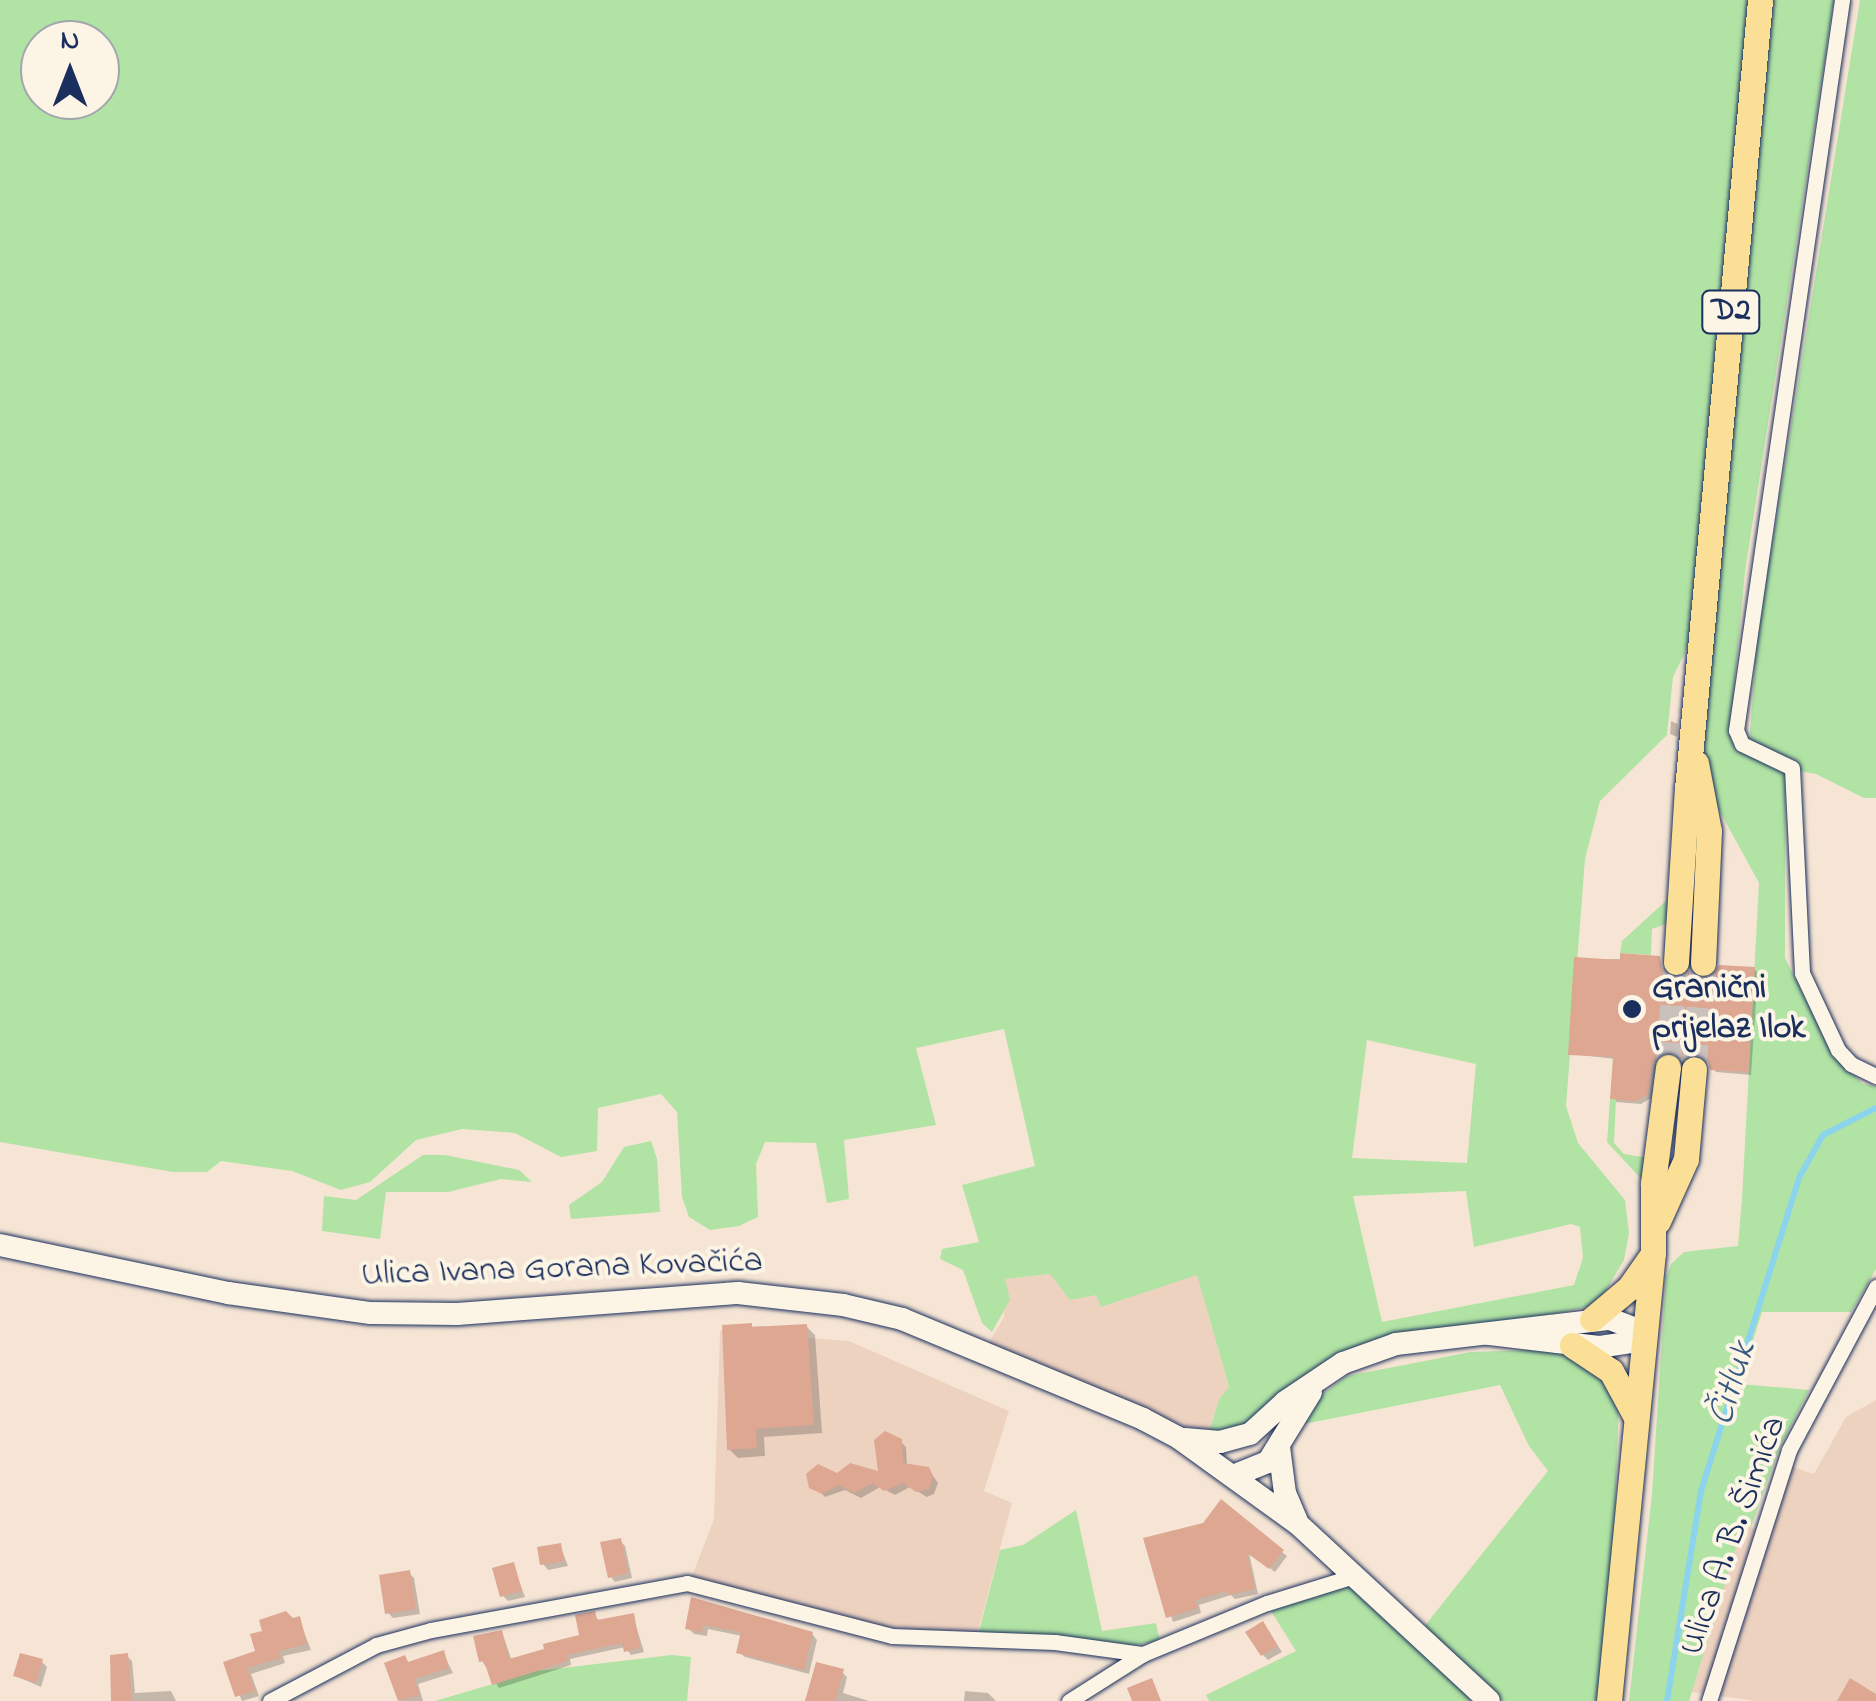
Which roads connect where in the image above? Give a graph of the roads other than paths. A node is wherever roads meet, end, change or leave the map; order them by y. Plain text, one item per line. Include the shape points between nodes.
1 (1760, 0) edge
2 (1842, 0) edge
3 (1693, 753) junction
4 (1676, 962) tunnel mouth
5 (1703, 964) tunnel mouth
6 (1668, 1067) tunnel mouth
7 (1694, 1069) tunnel mouth
8 (1876, 1076) edge
9 (0, 1245) edge
10 (1653, 1245) junction
11 (1876, 1287) edge
12 (1592, 1319) junction
13 (1488, 1334) junction
14 (1644, 1340) junction
15 (1572, 1346) junction
16 (1322, 1377) junction
17 (1636, 1417) junction
18 (1250, 1434) junction
19 (1179, 1438) junction
20 (1279, 1447) junction
21 (1233, 1476) junction
22 (1298, 1524) junction
23 (1357, 1575) junction
24 (1143, 1654) junction
25 (270, 1701) edge
26 (1069, 1701) edge
27 (1489, 1701) edge
28 (1609, 1701) edge
29 (1709, 1701) edge

1 - 3 main road, D2
2 - 8 street via 1736,730 1742,744 1792,768 1802,973 1838,1050
3 - 4 main road, D2
3 - 5 main road, D2 via 1709,831
6 - 10 main road via 1653,1183
7 - 10 main road via 1686,1158
9 - 19 main road, Ulica Ivana Gorana Kovačića via 274,1301 371,1313 457,1314 738,1293 843,1305 902,1319
10 - 12 main road via 1629,1288
10 - 14 main road
11 - 29 street, Ulica A. B. Šimića via 1790,1450
12 - 13 main road
12 - 14 main road via 1623,1322
13 - 15 main road
13 - 16 main road via 1396,1344
14 - 15 main road
14 - 17 main road
15 - 17 main road via 1611,1371
16 - 18 main road
16 - 20 main road
17 - 28 main road
18 - 19 main road via 1220,1442
18 - 21 main road
19 - 21 main road, Ulica Ivana Gorana Kovačića
20 - 21 main road via 1268,1462
20 - 22 main road via 1285,1493
21 - 22 main road, Ulica Ivana Gorana Kovačića
22 - 23 main road, Ulica Ivana Gorana Kovačića
23 - 24 street
23 - 27 main road, Ulica Ivana Gorana Kovačića
24 - 25 street via 1055,1642 892,1636 736,1592 676,1584 376,1645
24 - 26 street

